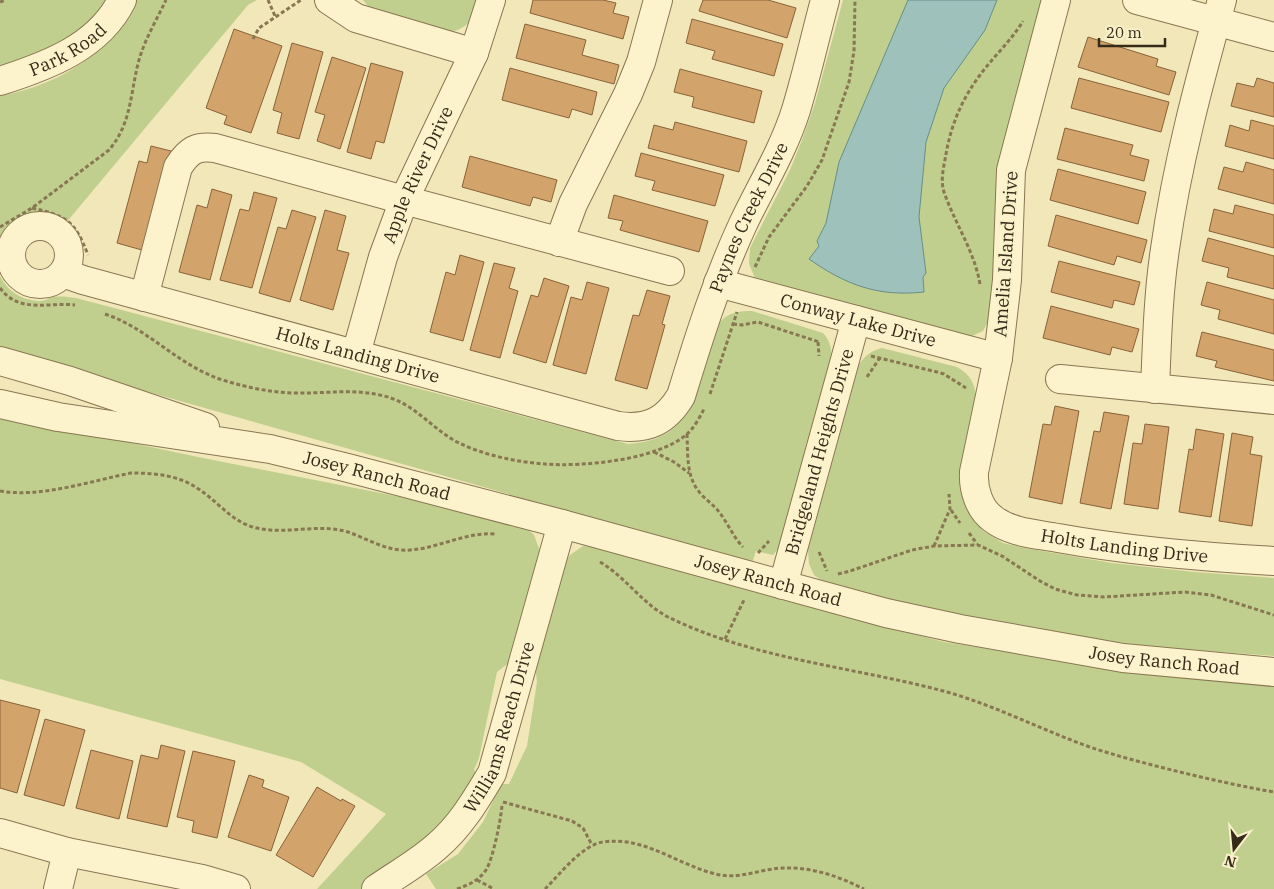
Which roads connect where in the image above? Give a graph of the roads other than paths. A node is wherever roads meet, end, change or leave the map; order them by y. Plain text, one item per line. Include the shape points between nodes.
1 (122, 0) edge
2 (329, 0) edge
3 (491, 0) edge
4 (658, 0) edge
5 (825, 0) edge
6 (1056, 0) edge
7 (1137, 0) edge
8 (1219, 11) edge
9 (1274, 37) edge
10 (474, 53) junction
11 (0, 81) edge
12 (404, 200) junction
13 (559, 242) junction
14 (670, 271) dead end
15 (63, 273) dead end
16 (718, 283) junction
17 (144, 297) junction
18 (856, 320) junction
19 (356, 354) junction
20 (998, 358) junction
21 (0, 361) edge
22 (1060, 380) dead end
23 (1155, 389) junction
24 (1274, 400) edge
25 (0, 404) edge
26 (655, 423) joint
27 (270, 449) junction
28 (983, 508) joint
29 (562, 524) junction
30 (1274, 561) edge
31 (786, 573) junction
32 (1274, 672) edge
33 (0, 833) edge
34 (67, 852) junction
35 (58, 889) edge
36 (236, 889) edge
37 (376, 889) edge

1 - 11 street, Park Road via 97,32 70,54
2 - 10 street via 356,18
3 - 10 street, Apple River Drive
4 - 13 street via 641,62 628,94 573,204
5 - 16 street, Paynes Creek Drive via 796,111
6 - 20 street, Amelia Island Drive via 1011,170 1007,280
7 - 8 street
8 - 9 street
8 - 23 street via 1187,128 1164,250
10 - 12 street, Apple River Drive
12 - 13 street
12 - 17 street via 215,148 201,147 186,155 178,167
12 - 19 street, Apple River Drive via 383,257
13 - 14 street
15 - 17 street, Holts Landing Drive
16 - 18 street, Conway Lake Drive
16 - 26 street, Paynes Creek Drive via 681,396 674,408
17 - 19 street, Holts Landing Drive
18 - 20 street, Conway Lake Drive
18 - 31 street, Bridgeland Heights Drive
19 - 26 street, Holts Landing Drive via 618,426 639,427
20 - 28 street, Amelia Island Drive via 974,472 973,485
21 - 27 street, Josey Ranch Road via 70,381
22 - 23 street
23 - 24 street
25 - 27 street, Josey Ranch Road via 58,417
27 - 29 street, Josey Ranch Road
28 - 30 street, Holts Landing Drive via 993,519 1020,531 1079,542
29 - 31 street, Josey Ranch Road via 753,560
29 - 37 street, Williams Reach Drive via 519,676 498,783 478,797 458,825 436,847
31 - 32 street, Josey Ranch Road via 886,613 941,625 1123,658
33 - 34 street
34 - 35 street
34 - 36 street

